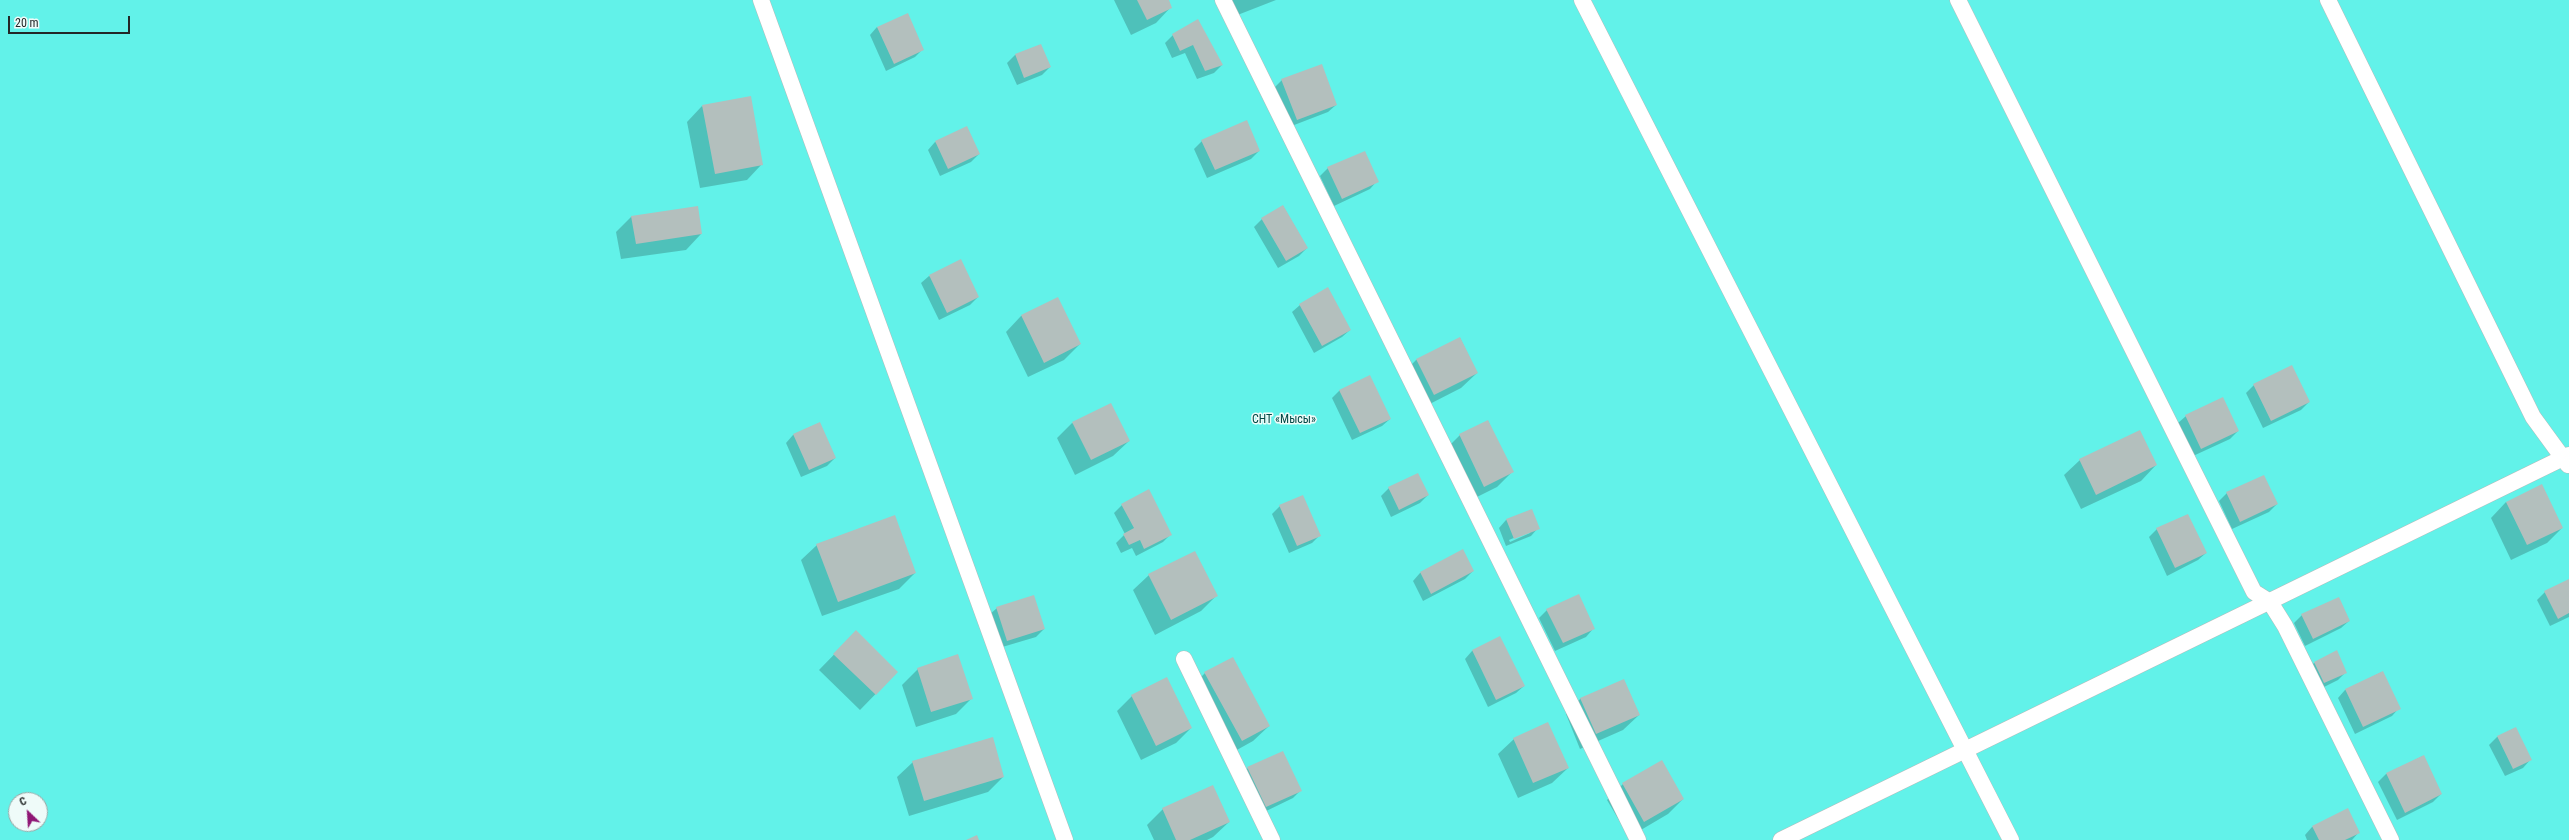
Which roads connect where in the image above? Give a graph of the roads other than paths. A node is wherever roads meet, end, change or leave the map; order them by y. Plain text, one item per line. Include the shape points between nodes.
1 (761, 0) edge
2 (1223, 0) edge
3 (1582, 0) edge
4 (1958, 0) edge
5 (2328, 0) edge
6 (2567, 460) edge
7 (2270, 602) junction
8 (1184, 659) dead end
9 (1967, 750) junction
10 (1065, 840) edge
11 (1272, 840) edge
12 (1638, 840) edge
13 (1781, 840) edge
14 (2011, 840) edge
15 (2391, 840) edge

1 - 10 lane
2 - 12 lane
3 - 9 lane
4 - 7 lane via 2254,592
5 - 6 lane via 2533,417
6 - 7 lane
7 - 9 lane
7 - 15 lane via 2285,626
8 - 11 lane
9 - 13 lane
9 - 14 lane

